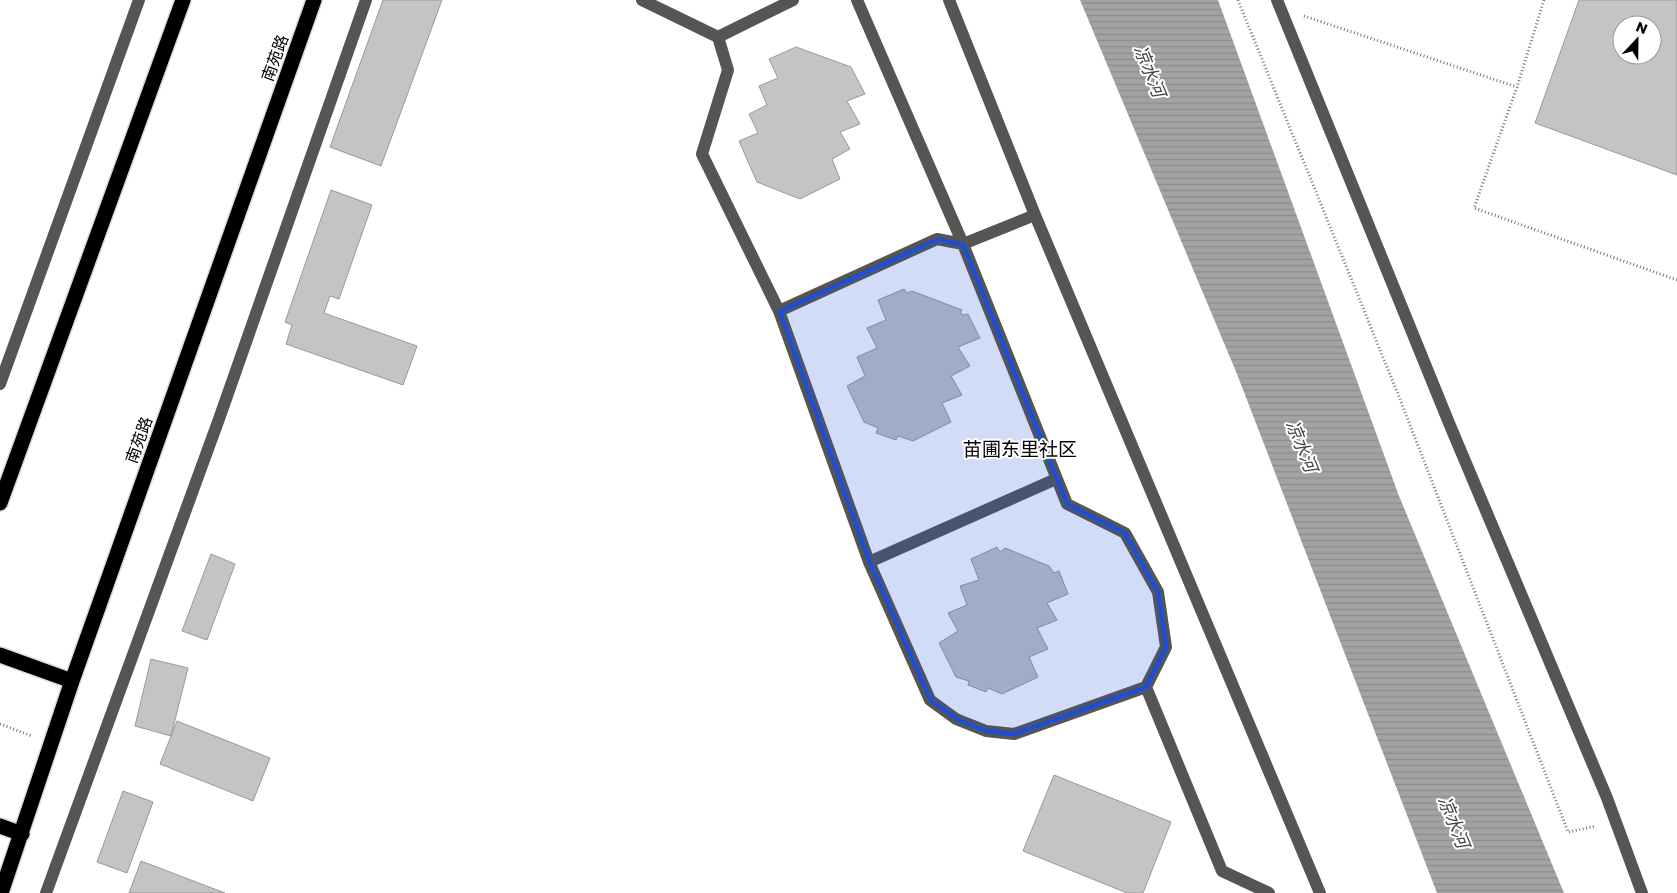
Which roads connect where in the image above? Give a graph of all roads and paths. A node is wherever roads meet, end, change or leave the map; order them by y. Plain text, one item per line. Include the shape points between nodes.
1 (139, 0) edge
2 (183, 0) edge
3 (314, 0) edge
4 (366, 0) edge
5 (642, 0) edge
6 (793, 0) edge
7 (857, 0) edge
8 (949, 0) edge
9 (1238, 0) edge
10 (1544, 0) edge
11 (1278, 4) edge
12 (718, 36) junction
13 (1517, 88) junction
14 (1035, 215) junction
15 (963, 244) junction
16 (1677, 280) edge
17 (779, 311) junction
18 (0, 384) edge
19 (1056, 479) junction
20 (0, 503) edge
21 (869, 562) junction
22 (0, 656) edge
23 (72, 680) junction
24 (1146, 687) junction
25 (1616, 822) junction
26 (0, 826) edge
27 (22, 834) junction
28 (1, 893) edge
29 (46, 893) edge
30 (1269, 893) edge
31 (1320, 893) edge
32 (1642, 893) edge

1 - 18 street
2 - 20 highway
3 - 23 highway, 南苑路
4 - 29 street via 219,419
5 - 12 street
6 - 12 street
7 - 15 street
8 - 14 street
9 - 25 path via 1398,394 1568,832
10 - 13 path
11 - 13 path
11 - 25 street
12 - 17 street via 728,70 702,154
13 - 16 path via 1474,208
14 - 15 street
14 - 31 street
15 - 17 street via 937,239
15 - 19 street
17 - 21 street
19 - 21 street
19 - 24 street via 1067,504 1125,533 1158,592 1166,647
21 - 24 street via 930,700 956,719 986,731 1014,734
22 - 23 highway
23 - 27 highway, 南苑路
24 - 30 street via 1222,871
25 - 32 street
26 - 27 highway
27 - 28 highway, 南苑路

